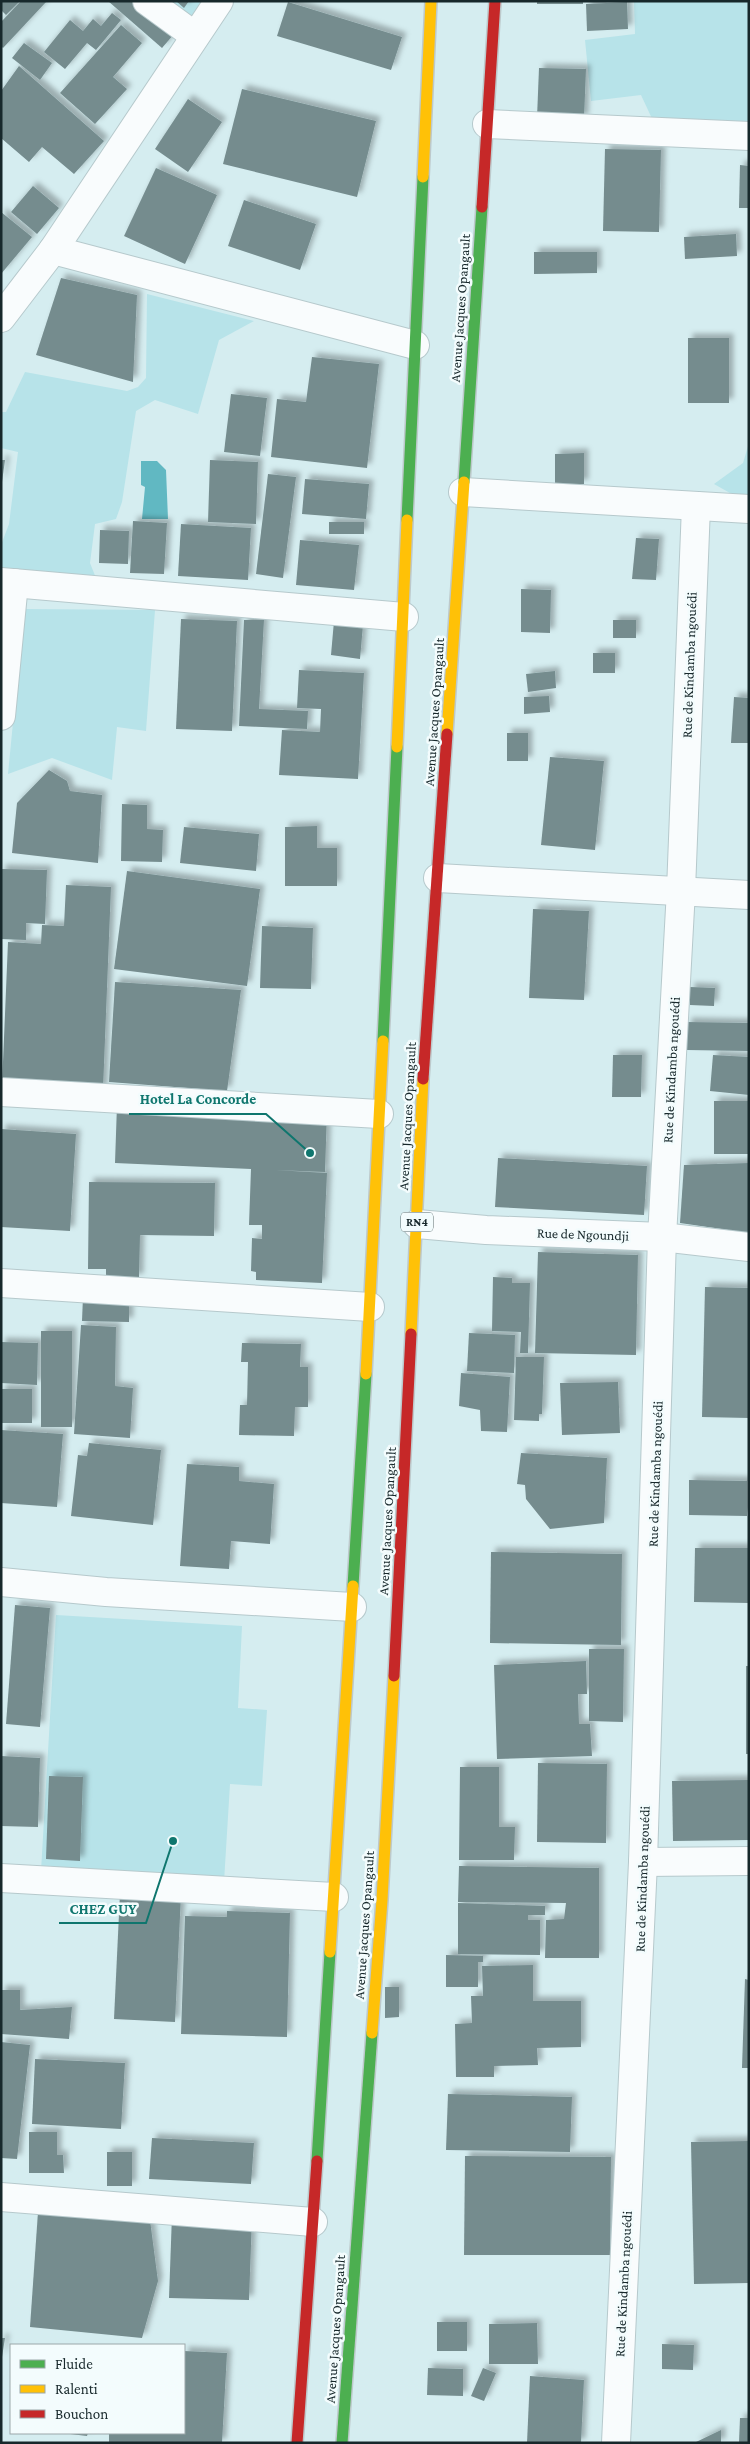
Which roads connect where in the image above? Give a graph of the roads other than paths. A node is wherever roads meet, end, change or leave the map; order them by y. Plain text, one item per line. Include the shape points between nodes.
1 (147, 1) edge
2 (219, 1) edge
3 (431, 1) edge
4 (495, 1) edge
5 (195, 36) junction
6 (488, 124) junction
7 (749, 136) edge
8 (53, 250) junction
9 (1, 318) edge
10 (416, 345) junction
11 (463, 492) junction
12 (696, 506) junction
13 (749, 509) edge
14 (7, 582) edge
15 (404, 617) junction
16 (1, 716) edge
17 (438, 878) junction
18 (680, 890) junction
19 (749, 894) edge
20 (1, 1092) edge
21 (379, 1114) junction
22 (417, 1224) junction
23 (662, 1237) junction
24 (749, 1247) edge
25 (1, 1283) edge
26 (370, 1307) junction
27 (1, 1582) edge
28 (352, 1607) junction
29 (643, 1862) junction
30 (749, 1862) edge
31 (1, 1878) edge
32 (334, 1898) junction
33 (1, 2197) edge
34 (313, 2222) junction
35 (297, 2443) edge
36 (342, 2443) edge
37 (616, 2443) edge

1 - 5 street
2 - 5 street
3 - 10 highway, Avenue Jacques Opangault
4 - 6 highway, Avenue Jacques Opangault / RN4
5 - 8 street
6 - 7 street
6 - 11 highway, Avenue Jacques Opangault / RN4
8 - 9 street
8 - 10 street
10 - 15 highway, Avenue Jacques Opangault
11 - 12 street
11 - 17 highway, Avenue Jacques Opangault / RN4
12 - 13 street
12 - 18 street, Rue de Kindamba ngouédi
14 - 15 street
14 - 16 street
15 - 21 highway, Avenue Jacques Opangault
17 - 18 street
17 - 22 highway, Avenue Jacques Opangault / RN4 via 422,1094
18 - 19 street
18 - 23 street, Rue de Kindamba ngouédi
20 - 21 street
21 - 26 highway, Avenue Jacques Opangault
22 - 23 street, Rue de Ngoundji
22 - 36 highway, Avenue Jacques Opangault / RN4 via 382,1900
23 - 24 street, Rue de Ngoundji
23 - 29 street, Rue de Kindamba ngouédi
25 - 26 street via 316,1306
26 - 28 highway, Avenue Jacques Opangault
27 - 28 street via 106,1592
28 - 32 highway, Avenue Jacques Opangault
29 - 30 street
29 - 37 street, Rue de Kindamba ngouédi
31 - 32 street
32 - 34 highway, Avenue Jacques Opangault
33 - 34 street
34 - 35 highway, Avenue Jacques Opangault

